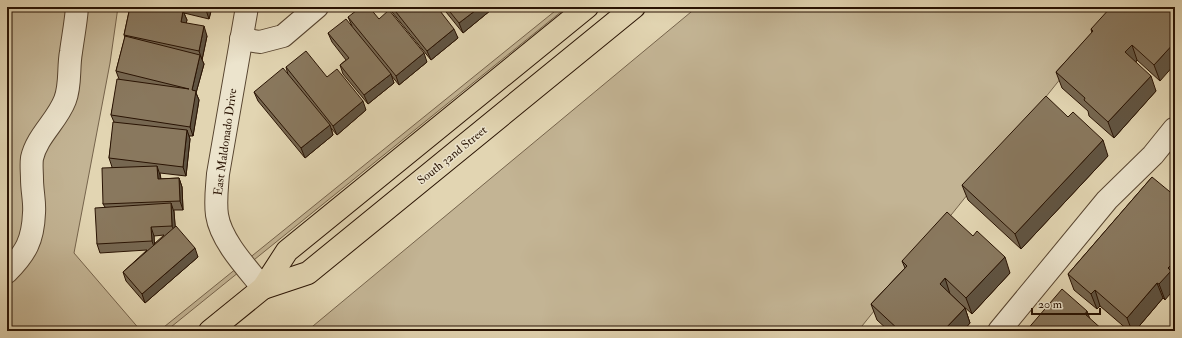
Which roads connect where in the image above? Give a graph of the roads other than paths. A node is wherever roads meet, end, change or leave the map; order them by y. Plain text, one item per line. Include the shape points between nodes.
1 (77, 7) edge
2 (247, 7) edge
3 (317, 7) edge
4 (587, 7) edge
5 (634, 7) edge
6 (241, 39) junction
7 (1175, 128) edge
8 (7, 272) edge
9 (263, 288) junction
10 (210, 331) edge
11 (999, 331) edge

1 - 8 street via 70,53 70,77 65,100 54,122 40,139 32,158 34,212 30,240 21,258
2 - 6 street, East Maldonado Drive
3 - 6 street via 283,36 260,42
4 - 9 main road, South 32nd Street via 287,251
5 - 9 main road, South 32nd Street via 308,273
6 - 9 street, East Maldonado Drive via 220,166 216,196 217,216 225,238
7 - 11 street via 1153,155 1107,200
9 - 10 main road, South 32nd Street

